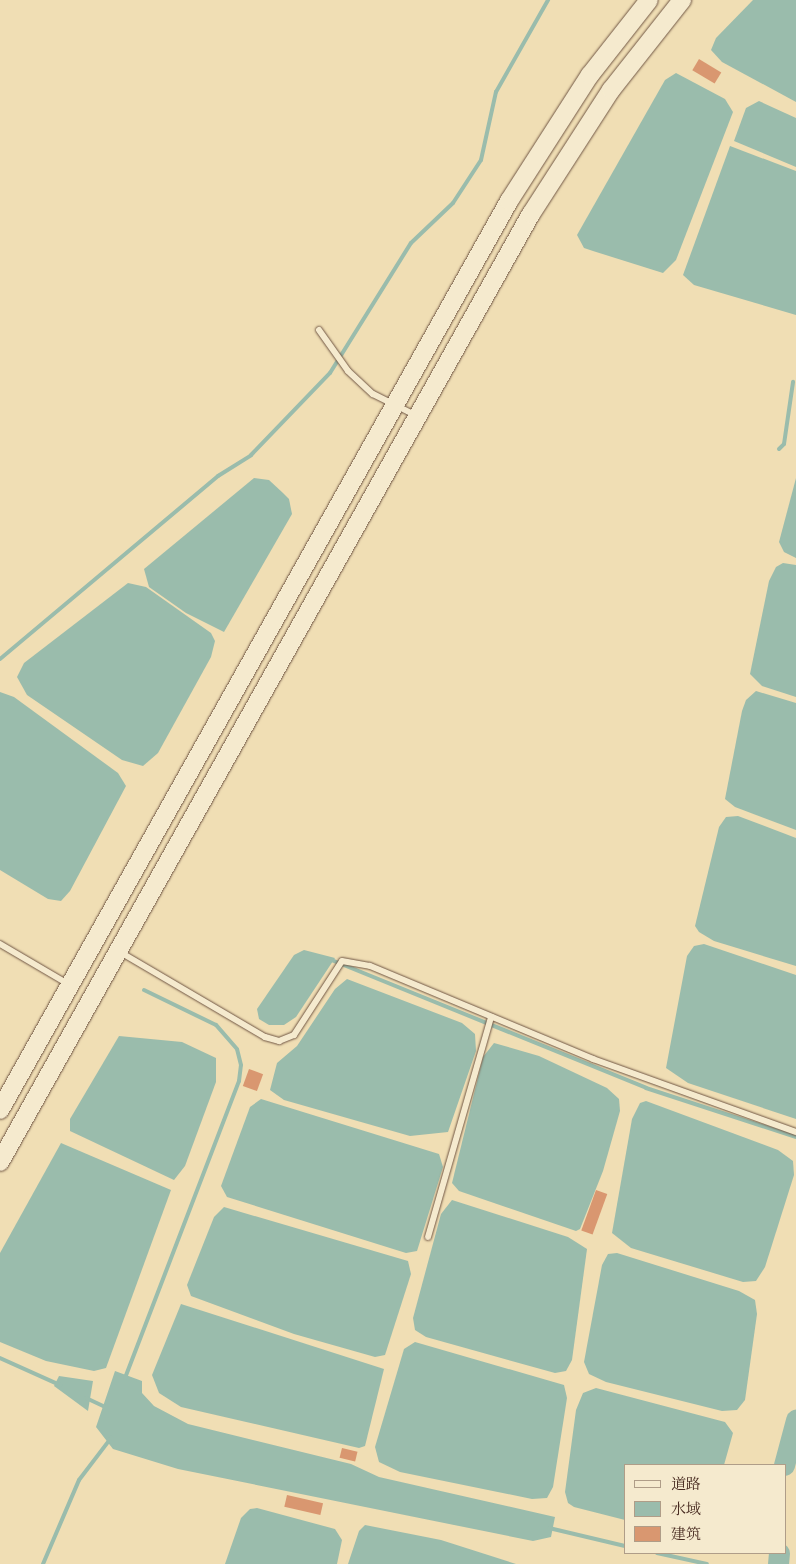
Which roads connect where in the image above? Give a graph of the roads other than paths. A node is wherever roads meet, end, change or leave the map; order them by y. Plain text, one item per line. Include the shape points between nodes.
1 (649, 0) edge
2 (682, 0) edge
3 (319, 330) dead end
4 (394, 406) junction
5 (418, 417) junction
6 (0, 944) edge
7 (119, 952) junction
8 (70, 985) junction
9 (492, 1016) junction
10 (0, 1110) edge
11 (796, 1132) edge
12 (0, 1162) edge
13 (428, 1236) dead end

1 - 4 main road via 590,75 509,201
2 - 5 main road via 611,90 531,214
3 - 4 lane via 348,371 373,394
4 - 5 lane
4 - 8 main road
5 - 7 main road
6 - 8 lane
7 - 9 lane via 265,1037 279,1041 294,1035 342,961 370,966
7 - 12 main road
8 - 10 main road
9 - 11 lane via 594,1059
9 - 13 lane

